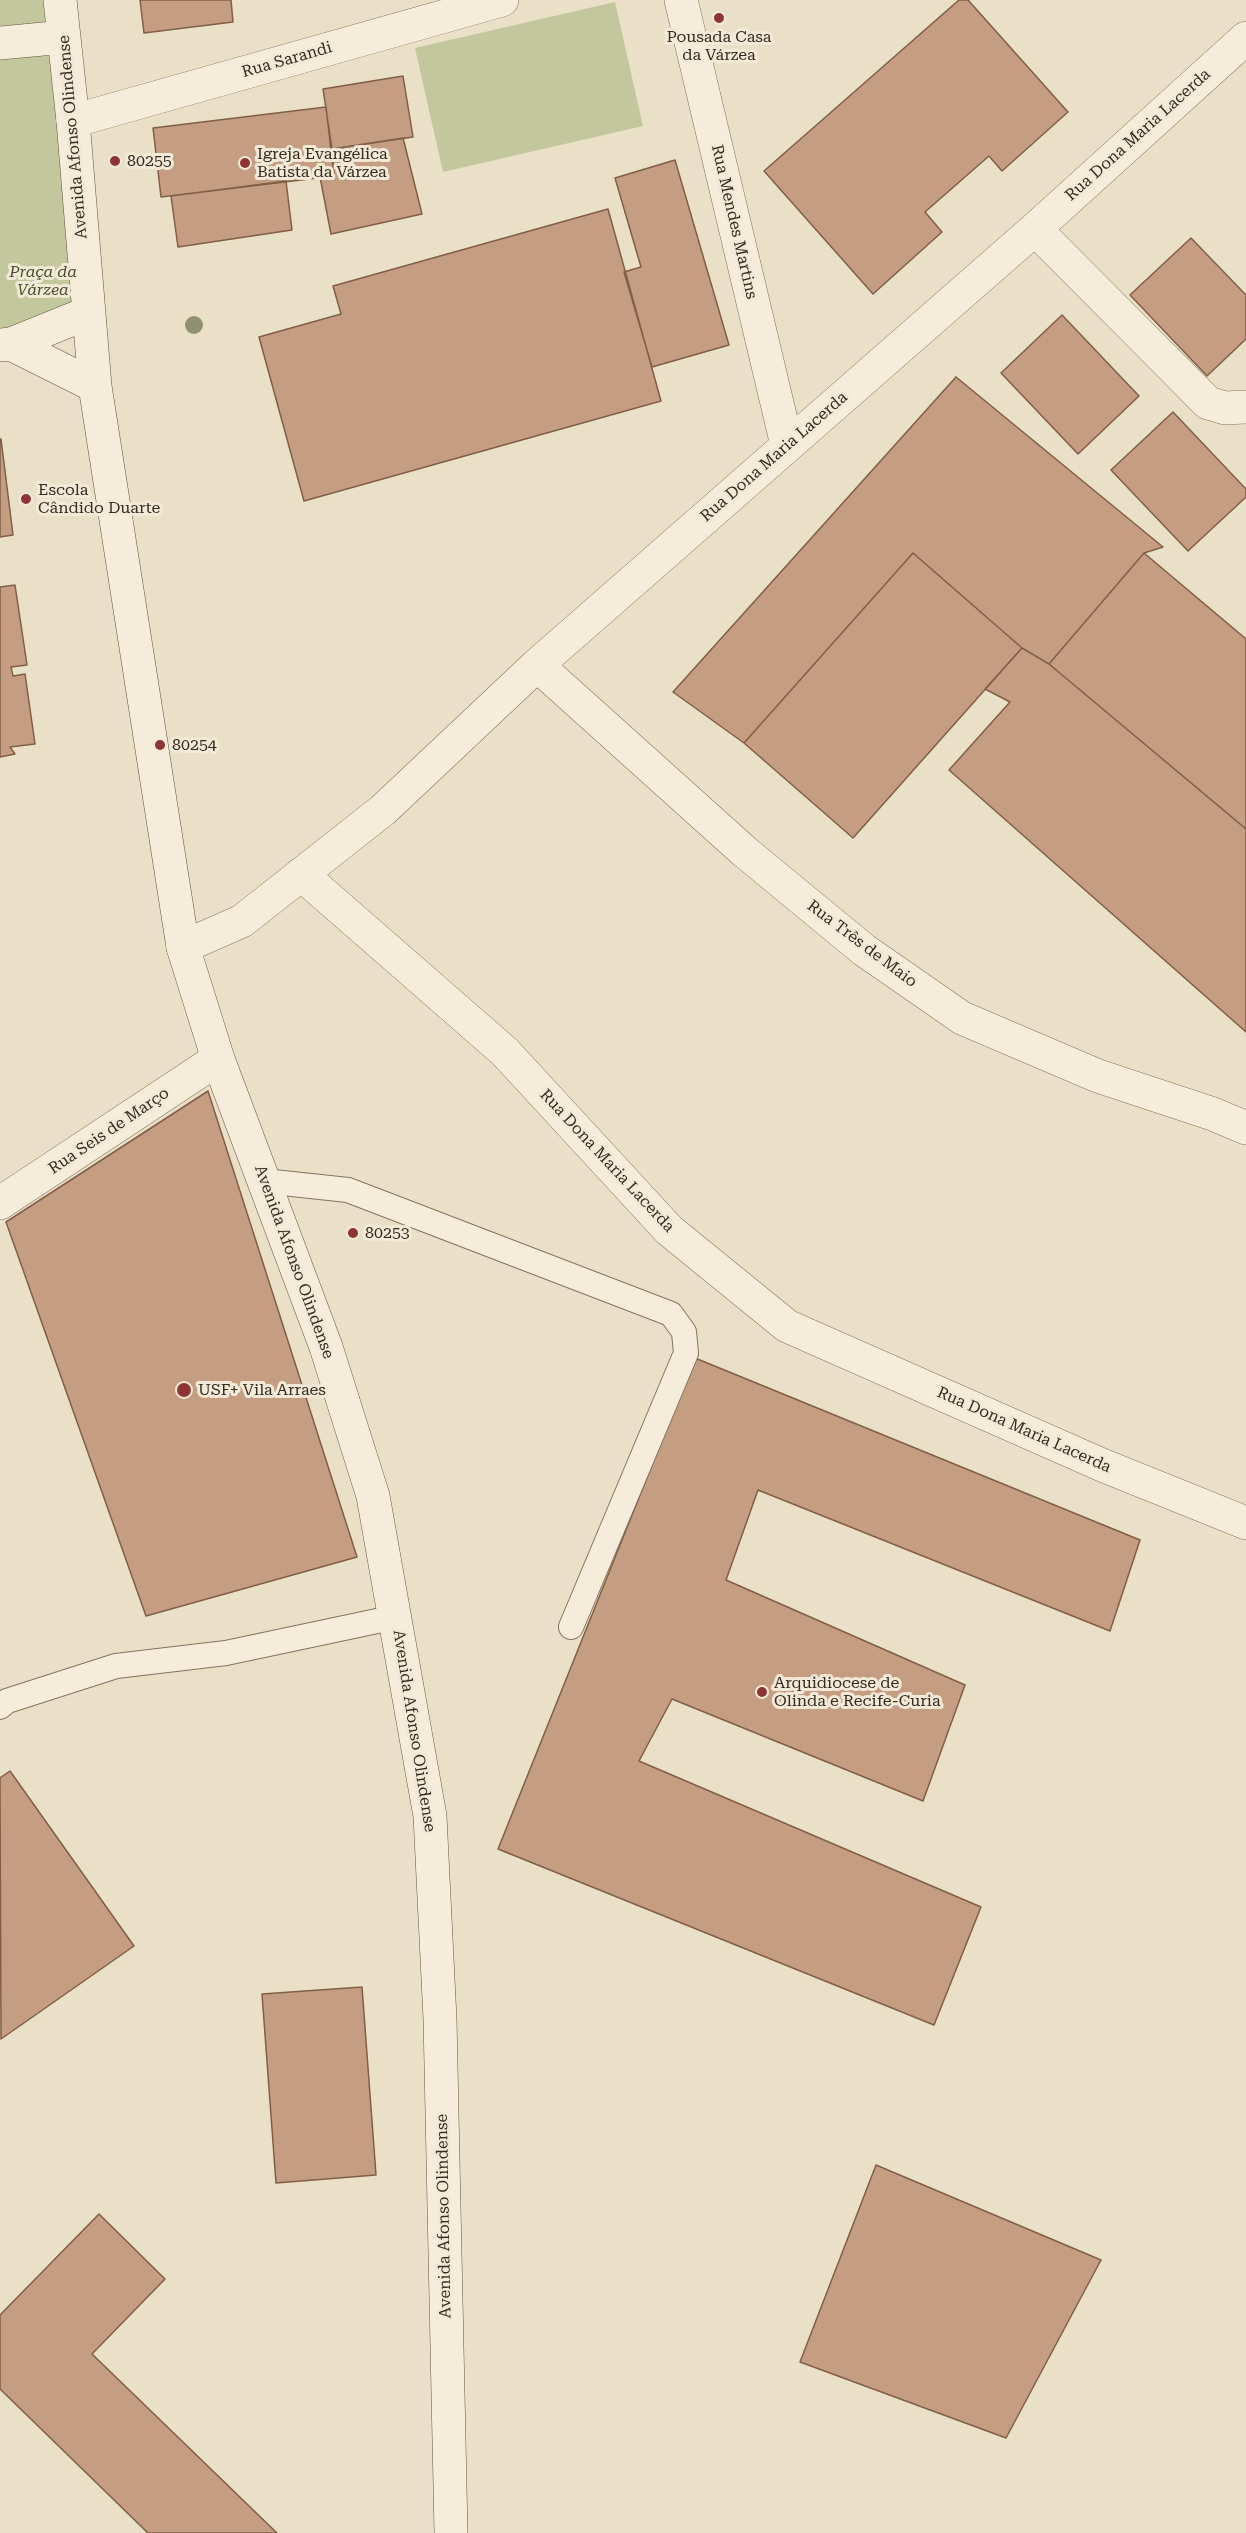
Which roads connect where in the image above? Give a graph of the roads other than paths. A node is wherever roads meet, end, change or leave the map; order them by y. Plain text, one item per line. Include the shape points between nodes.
1 (60, 0) edge
2 (502, 0) edge
3 (681, 0) edge
4 (64, 37) junction
5 (1246, 38) edge
6 (0, 43) edge
7 (73, 120) junction
8 (1035, 229) junction
9 (88, 313) junction
10 (6, 344) edge
11 (95, 386) junction
12 (1246, 407) edge
13 (786, 445) junction
14 (537, 665) junction
15 (301, 873) junction
16 (183, 947) junction
17 (218, 1059) junction
18 (1246, 1128) edge
19 (264, 1181) junction
20 (0, 1203) edge
21 (1246, 1523) edge
22 (396, 1617) junction
23 (571, 1628) dead end
24 (0, 1707) edge
25 (451, 2533) edge

1 - 4 street, Avenida Afonso Olindense
2 - 7 street, Rua Sarandi
3 - 13 street, Rua Mendes Martins
4 - 6 street
4 - 7 street, Avenida Afonso Olindense
5 - 8 street, Rua Dona Maria Lacerda
7 - 9 street, Avenida Afonso Olindense
8 - 12 street via 1208,403 1225,408
8 - 13 street, Rua Dona Maria Lacerda
9 - 10 street
9 - 11 street, Avenida Afonso Olindense
10 - 11 street
11 - 16 street, Avenida Afonso Olindense
13 - 14 street, Rua Dona Maria Lacerda
14 - 15 street, Rua Dona Maria Lacerda via 383,810
14 - 18 street, Rua Três de Maio via 745,852 864,950 962,1018 1098,1076
15 - 16 street, Rua Dona Maria Lacerda via 242,921
15 - 21 street, Rua Dona Maria Lacerda via 505,1052 669,1230 787,1326 1102,1465
16 - 17 street, Avenida Afonso Olindense
17 - 19 street, Avenida Afonso Olindense
17 - 20 street, Rua Seis de Março
19 - 22 street, Avenida Afonso Olindense via 326,1347 373,1496
19 - 23 lane via 348,1190 671,1314 684,1332 686,1353
22 - 24 lane via 226,1653 116,1666 7,1701
22 - 25 street, Avenida Afonso Olindense via 430,1816 440,2019

